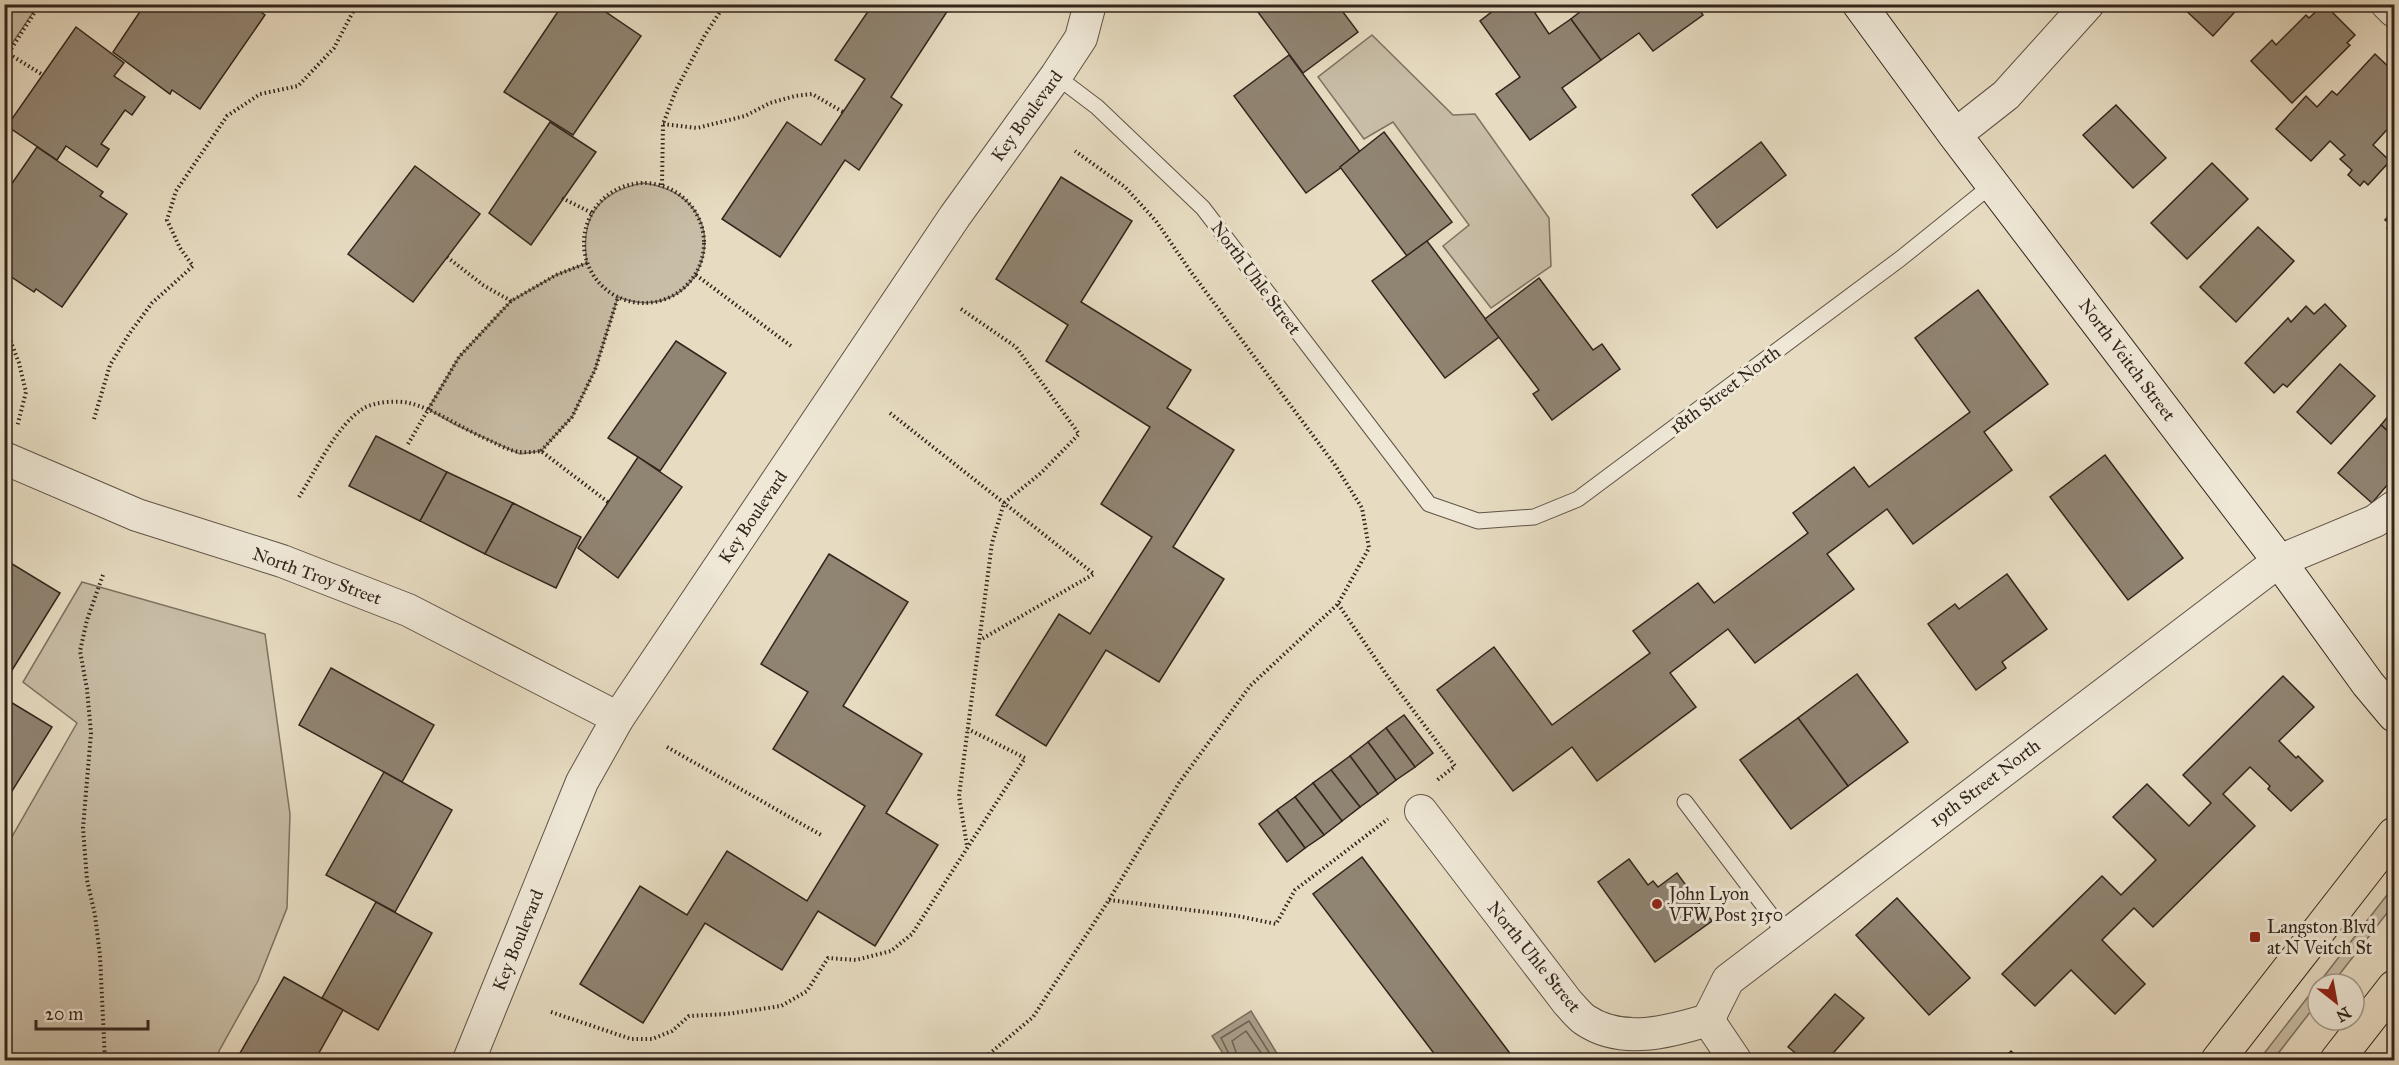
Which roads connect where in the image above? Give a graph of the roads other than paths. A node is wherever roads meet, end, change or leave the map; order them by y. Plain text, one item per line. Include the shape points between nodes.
1 (1090, 4) edge
2 (1859, 4) edge
3 (2088, 4) edge
4 (2387, 4) edge
5 (2394, 11) edge
6 (1056, 76) junction
7 (1955, 135) junction
8 (1993, 184) junction
9 (6, 459) edge
10 (1429, 504) joint
11 (2394, 507) edge
12 (2279, 561) junction
13 (2394, 715) edge
14 (618, 718) junction
15 (1424, 799) road end
16 (1685, 802) dead end
17 (2394, 834) edge
18 (1786, 935) junction
19 (2394, 987) edge
20 (1708, 1020) junction
21 (469, 1060) edge
22 (1735, 1060) edge
23 (2218, 1060) edge
24 (2337, 1060) edge

1 - 6 street, Key Boulevard via 1082,38
2 - 7 main road, North Veitch Street
3 - 7 street via 2006,94
4 - 5 street
6 - 10 lane, North Uhle Street via 1097,107 1203,208
6 - 14 street, Key Boulevard via 955,216
7 - 8 main road, North Veitch Street
8 - 10 lane, 18th Street North via 1900,259 1578,499 1534,517 1478,521
8 - 12 main road, North Veitch Street
9 - 14 street, North Troy Street via 137,515 282,561 408,610
11 - 12 street, 19th Street North via 2375,521
12 - 13 main road, North Veitch Street
12 - 18 street, 19th Street North
14 - 21 street, Key Boulevard via 582,782
15 - 20 street, North Uhle Street via 1561,994 1584,1020 1604,1029 1643,1035
16 - 18 lane
17 - 23 main road
18 - 20 street, 19th Street North via 1728,980
19 - 24 main road
20 - 22 street

